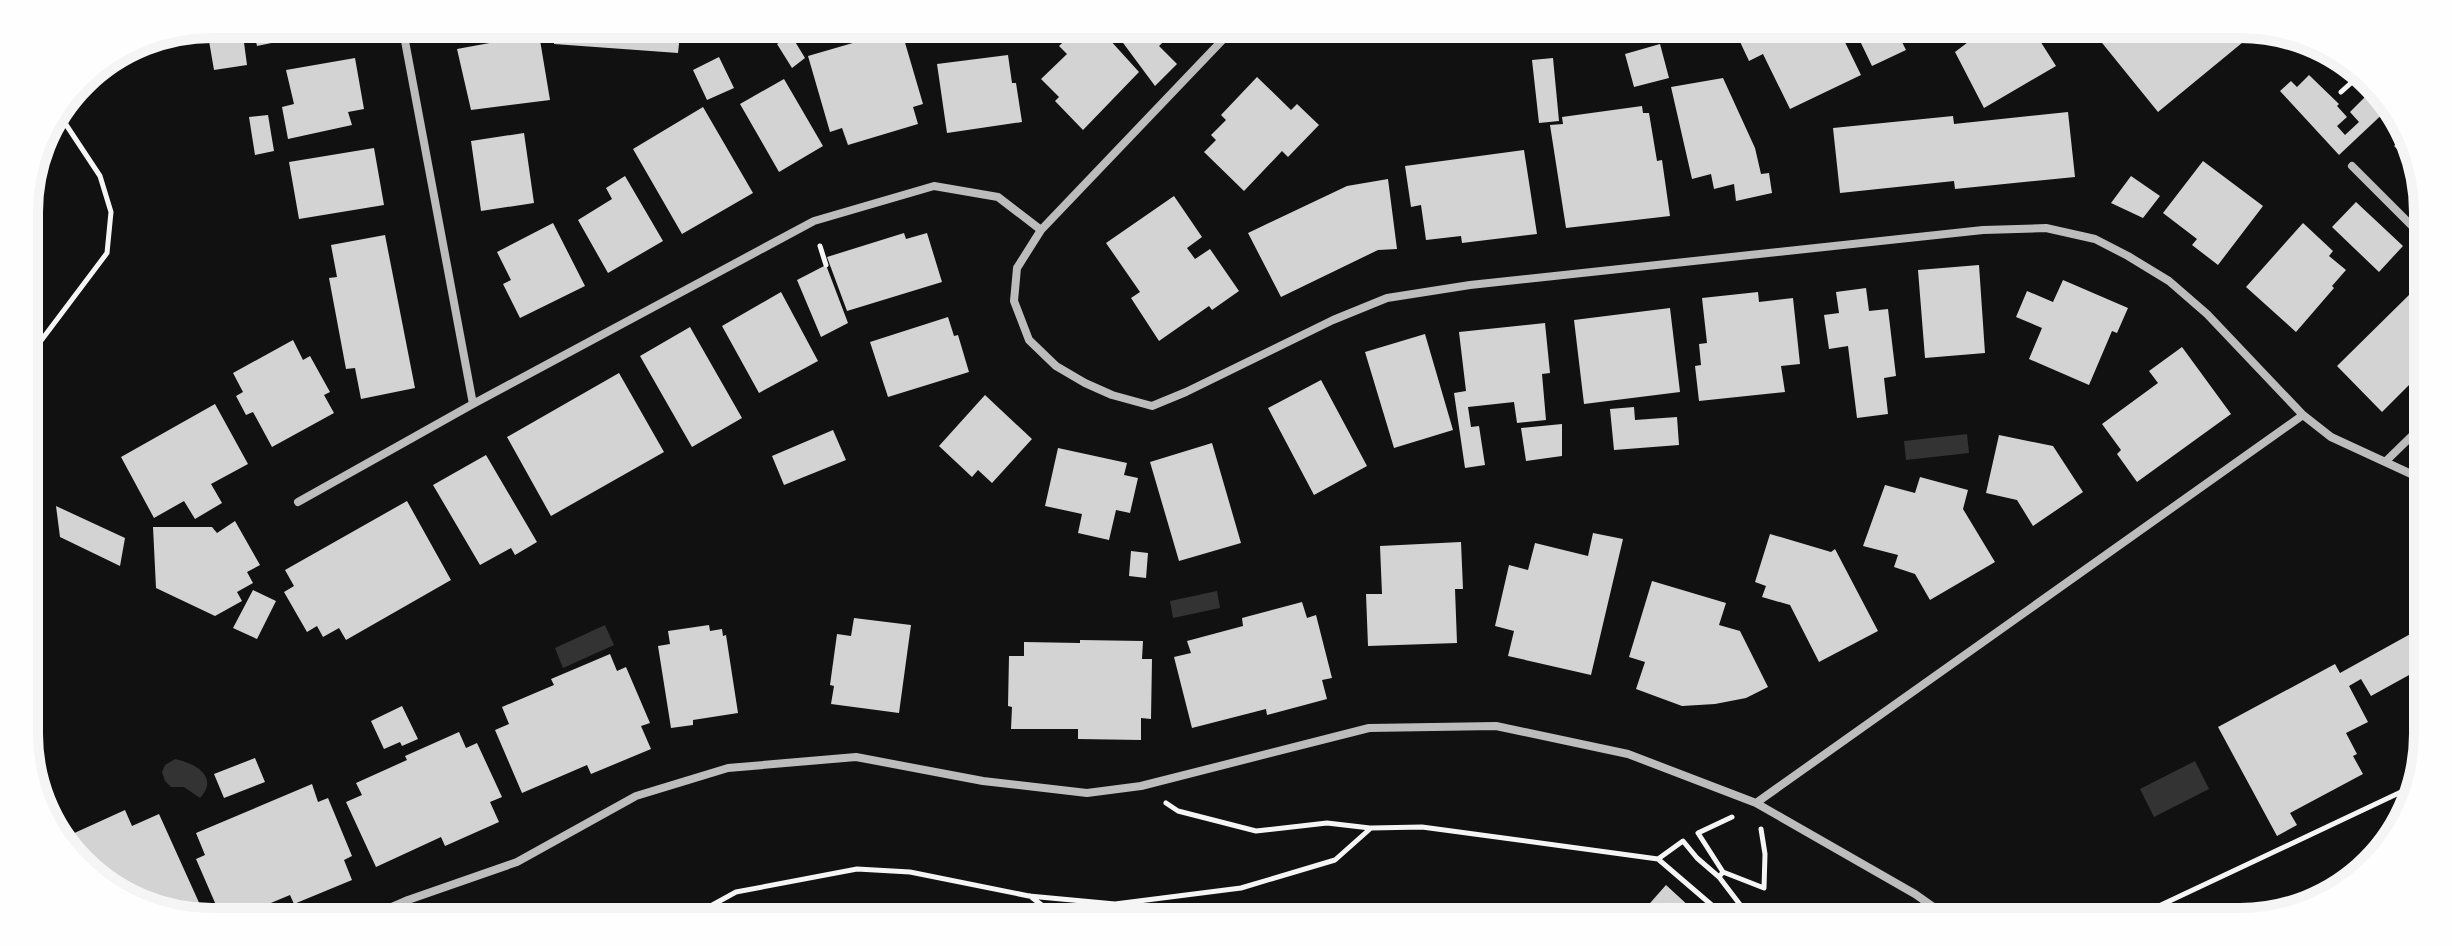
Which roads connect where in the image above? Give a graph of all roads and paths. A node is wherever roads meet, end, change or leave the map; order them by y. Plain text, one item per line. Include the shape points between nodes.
1 (404, 38) edge
2 (1224, 38) edge
3 (2354, 80) edge
4 (2341, 92) dead end
5 (64, 121) edge
6 (2352, 166) dead end
7 (2414, 228) edge
8 (1041, 230) junction
9 (820, 246) dead end
10 (826, 265) dead end
11 (38, 345) edge
12 (473, 404) junction
13 (2303, 415) junction
14 (2414, 434) edge
15 (2385, 462) junction
16 (2414, 475) edge
17 (298, 502) dead end
18 (1141, 786) junction
19 (2405, 790) edge
20 (1756, 803) junction
21 (1722, 823) dead end
22 (1371, 828) junction
23 (1765, 854) dead end
24 (1658, 859) junction
25 (1721, 874) junction
26 (1029, 896) junction
27 (390, 908) edge
28 (707, 908) edge
29 (1045, 908) edge
30 (1715, 908) edge
31 (1744, 908) edge
32 (1935, 908) edge
33 (2156, 908) edge

1 - 12 street
2 - 8 street
3 - 4 path
5 - 11 path via 100,176 111,212 107,253
6 - 7 street
8 - 12 street via 998,197 934,186 814,221
8 - 13 street via 1017,268 1014,301 1029,340 1056,366 1085,383 1152,406 1387,298 1983,230 2046,228 2095,239 2169,281
9 - 10 path
12 - 17 street
13 - 15 street via 2331,437
13 - 20 street
14 - 15 street
15 - 16 street
18 - 20 street via 1369,728 1496,726 1628,754
18 - 22 path via 1178,811 1256,831 1327,823
18 - 27 street via 1087,793 983,781 856,757 728,768 636,796 517,862
19 - 33 path
20 - 32 street
21 - 25 path via 1698,833
22 - 24 path via 1422,827
22 - 26 path via 1335,860 1241,888 1115,904
23 - 25 path via 1764,888
24 - 25 path via 1683,841
24 - 30 path
25 - 31 path
26 - 28 path via 910,872 857,869 736,892
26 - 29 path

